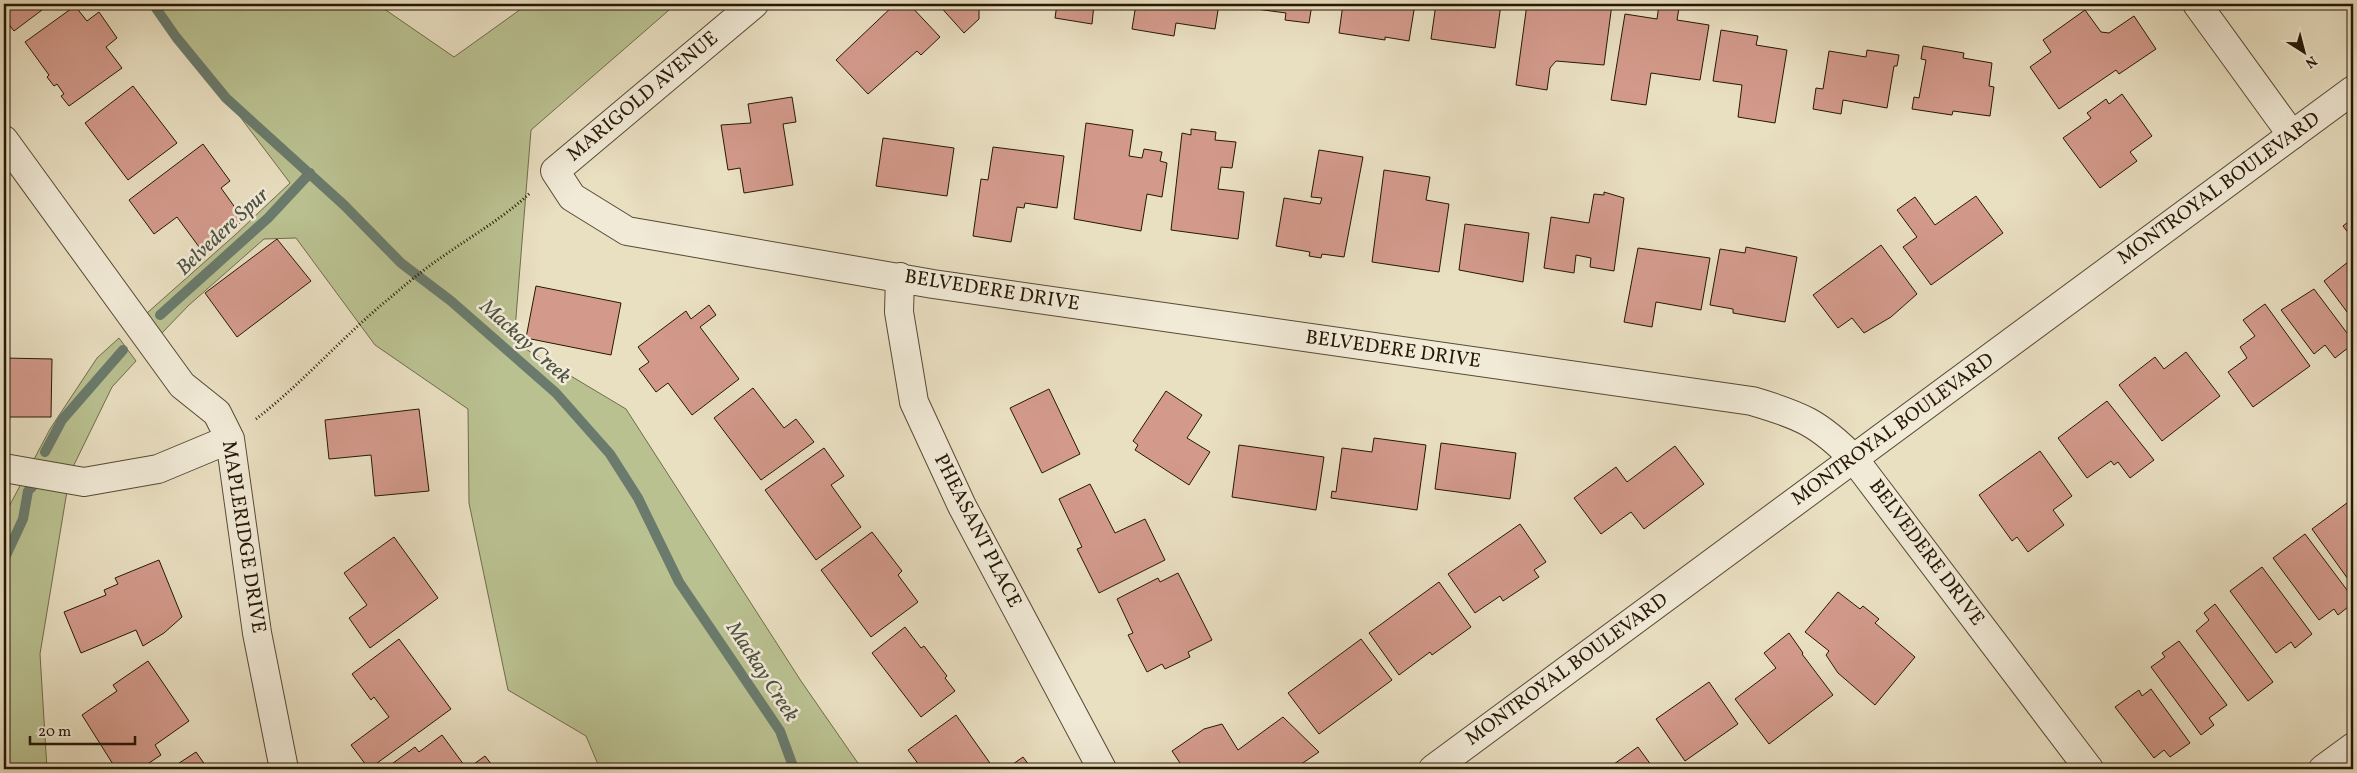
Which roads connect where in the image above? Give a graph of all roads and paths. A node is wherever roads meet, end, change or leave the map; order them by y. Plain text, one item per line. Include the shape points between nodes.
1 (754, 4) edge
2 (2197, 4) edge
3 (2353, 90) edge
4 (2292, 135) junction
5 (4, 140) edge
6 (555, 171) junction
7 (900, 277) junction
8 (230, 439) junction
9 (1854, 459) junction
10 (4, 468) edge
11 (2353, 747) edge
12 (284, 769) edge
13 (1102, 769) edge
14 (1433, 769) edge
15 (2090, 769) edge
16 (2323, 769) edge

1 - 6 street, MARIGOLD AVENUE
2 - 4 street
3 - 4 street, MONTROYAL BOULEVARD
4 - 9 street, MONTROYAL BOULEVARD
5 - 8 street, MAPLERIDGE DRIVE via 182,385 217,413
6 - 7 street, BELVEDERE DRIVE via 572,197 627,231
6 - 8 path via 506,214 390,297 345,336 281,400
7 - 9 street, BELVEDERE DRIVE via 1752,401 1812,423
7 - 13 street, PHEASANT PLACE via 899,312 914,402 962,506
8 - 10 street via 158,469 84,482
8 - 12 street, MAPLERIDGE DRIVE via 257,633
9 - 14 street, MONTROYAL BOULEVARD
9 - 15 street, BELVEDERE DRIVE
11 - 16 street

